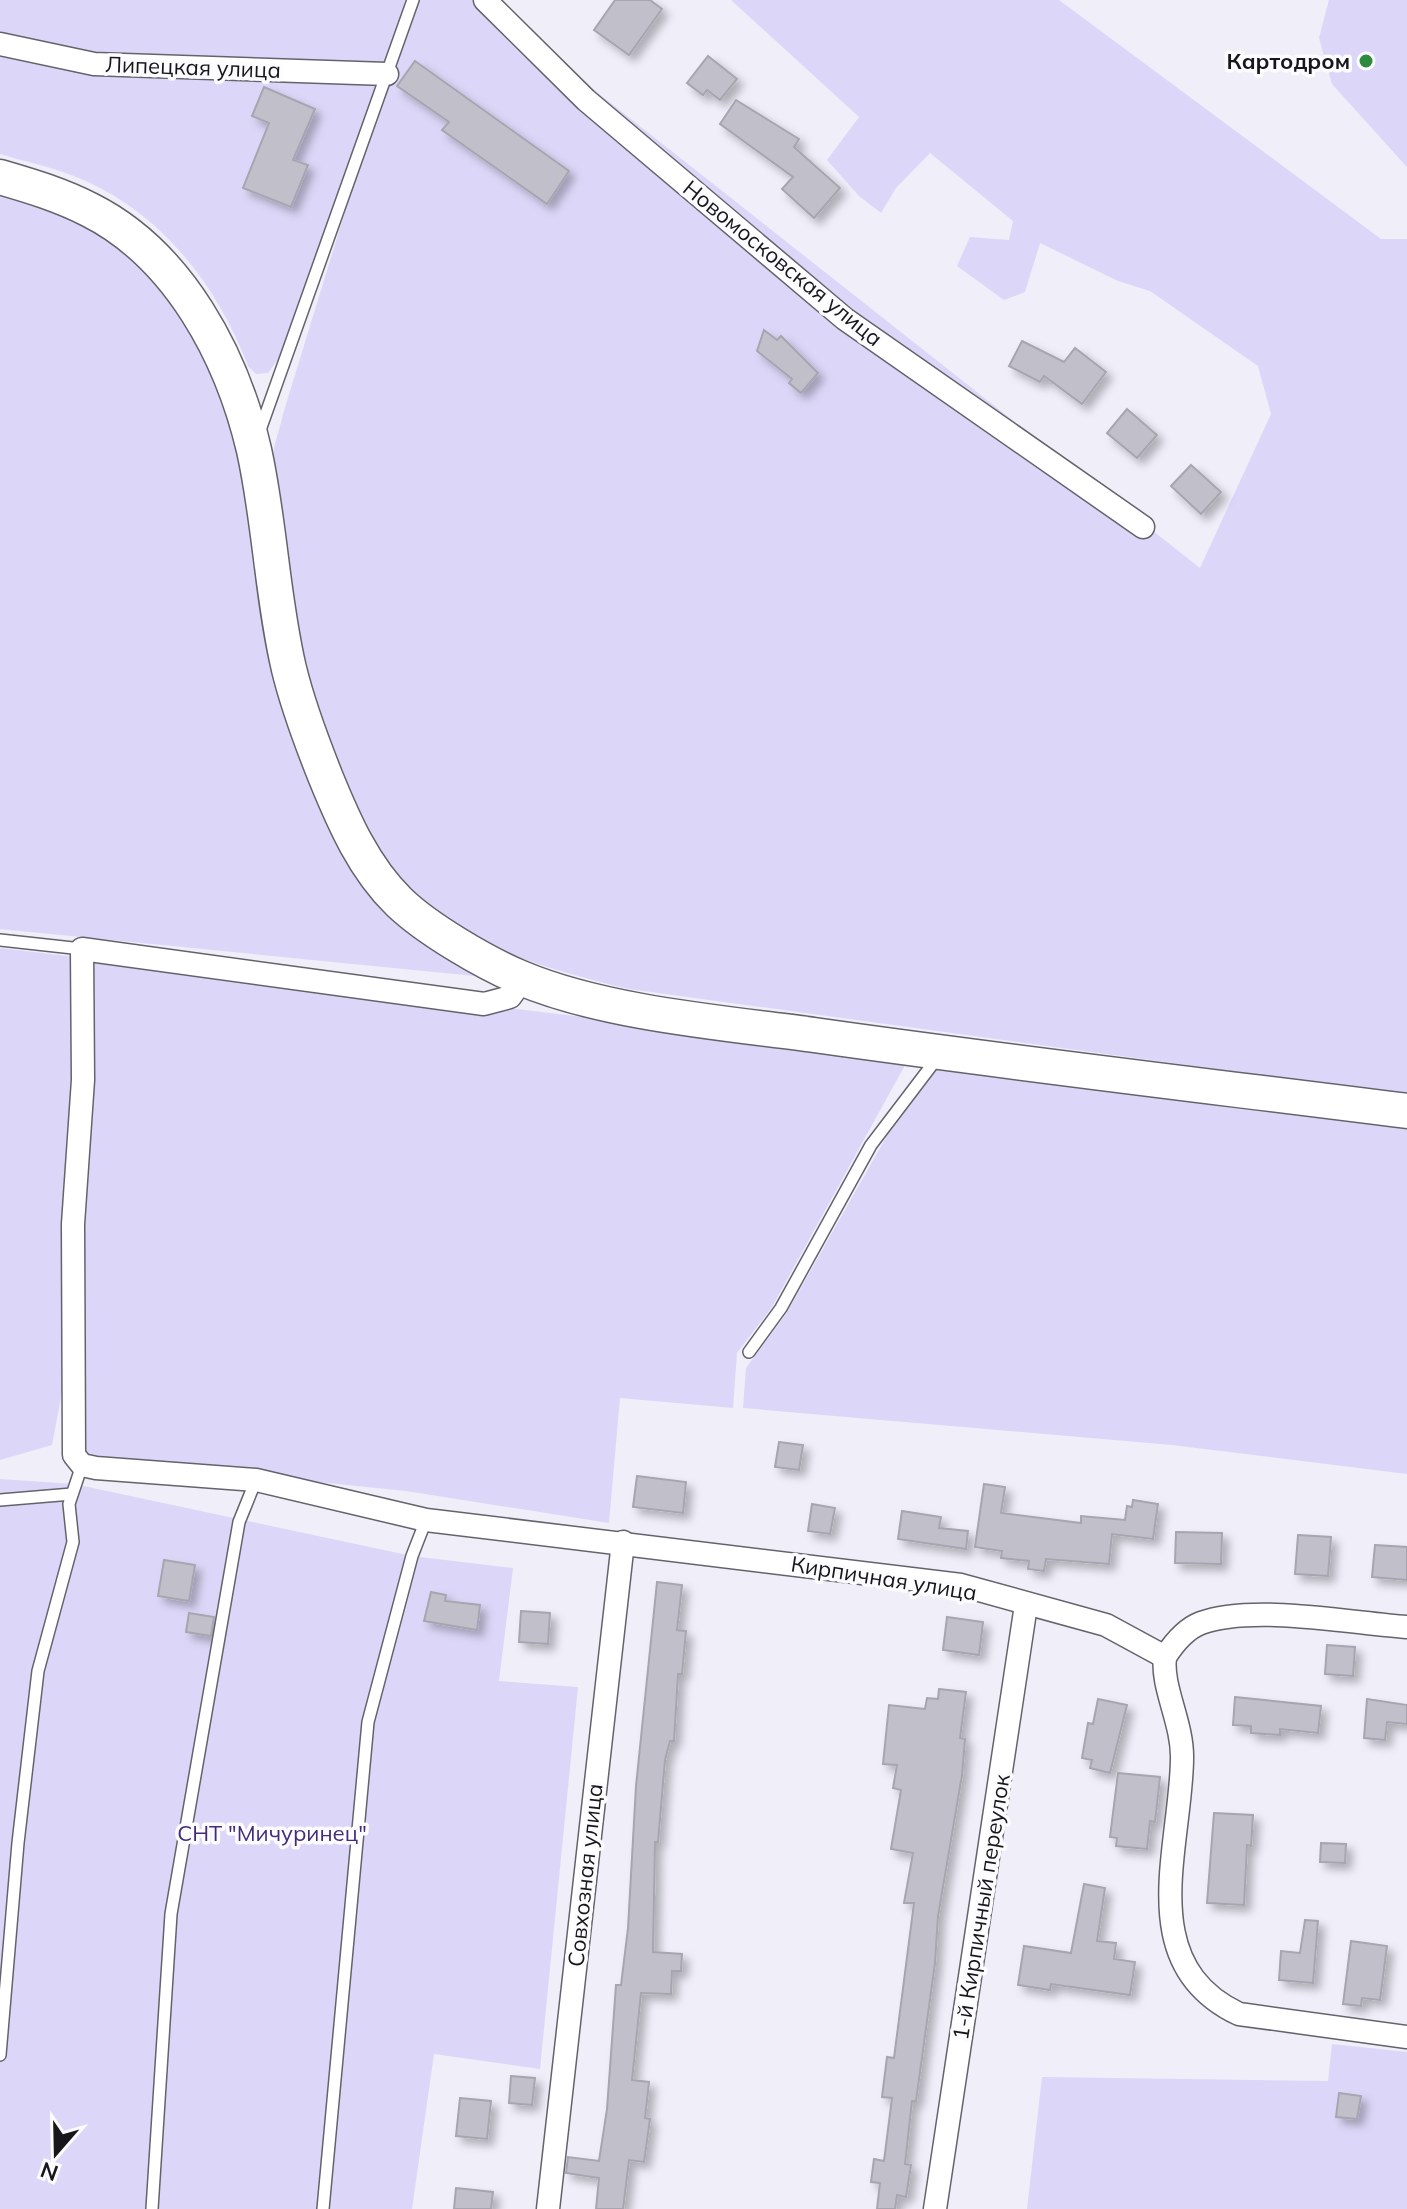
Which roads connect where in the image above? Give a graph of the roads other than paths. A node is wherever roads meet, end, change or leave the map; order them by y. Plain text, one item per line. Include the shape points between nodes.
1 (413, 0) edge
2 (485, 0) edge
3 (0, 44) edge
4 (387, 74) junction
5 (0, 177) edge
6 (254, 449) junction
7 (1143, 527) dead end
8 (0, 940) edge
9 (82, 949) junction
10 (523, 979) junction
11 (941, 1053) junction
12 (1407, 1111) edge
13 (749, 1352) dead end
14 (82, 1465) junction
15 (256, 1480) junction
16 (72, 1494) junction
17 (0, 1500) edge
18 (426, 1520) junction
19 (623, 1542) junction
20 (1026, 1605) junction
21 (1407, 1627) edge
22 (1165, 1657) junction
23 (1407, 2037) edge
24 (0, 2055) edge
25 (152, 2209) edge
26 (323, 2209) edge
27 (548, 2209) edge
28 (935, 2209) edge

1 - 4 lane
2 - 7 street, Новомосковская улица via 586,100 845,319
3 - 4 street, Липецкая улица via 94,64
4 - 6 lane
5 - 6 main road via 93,211 148,252 181,288 207,329
6 - 10 main road via 289,671 341,815 365,860 400,903 478,957
8 - 9 lane
9 - 10 street via 484,1004 510,997
9 - 14 street via 83,1080 73,1224 74,1455
10 - 11 main road via 659,1013
11 - 12 main road
11 - 13 lane via 871,1145 781,1308
14 - 15 street, Кирпичная улица
14 - 16 lane
15 - 18 street, Кирпичная улица
15 - 25 lane via 239,1522 171,1914
16 - 17 lane
16 - 24 lane via 73,1542 38,1671
18 - 19 street, Кирпичная улица
18 - 26 lane via 368,1722
19 - 20 street, Кирпичная улица via 961,1585
19 - 27 street, Совхозная улица
20 - 22 street, Кирпичная улица via 1106,1625
20 - 28 street, 1-й Кирпичный переулок
21 - 22 street via 1243,1614 1200,1624 1179,1638
22 - 23 street via 1163,1672 1178,1715 1182,1758 1170,1927 1202,1990 1239,2014

